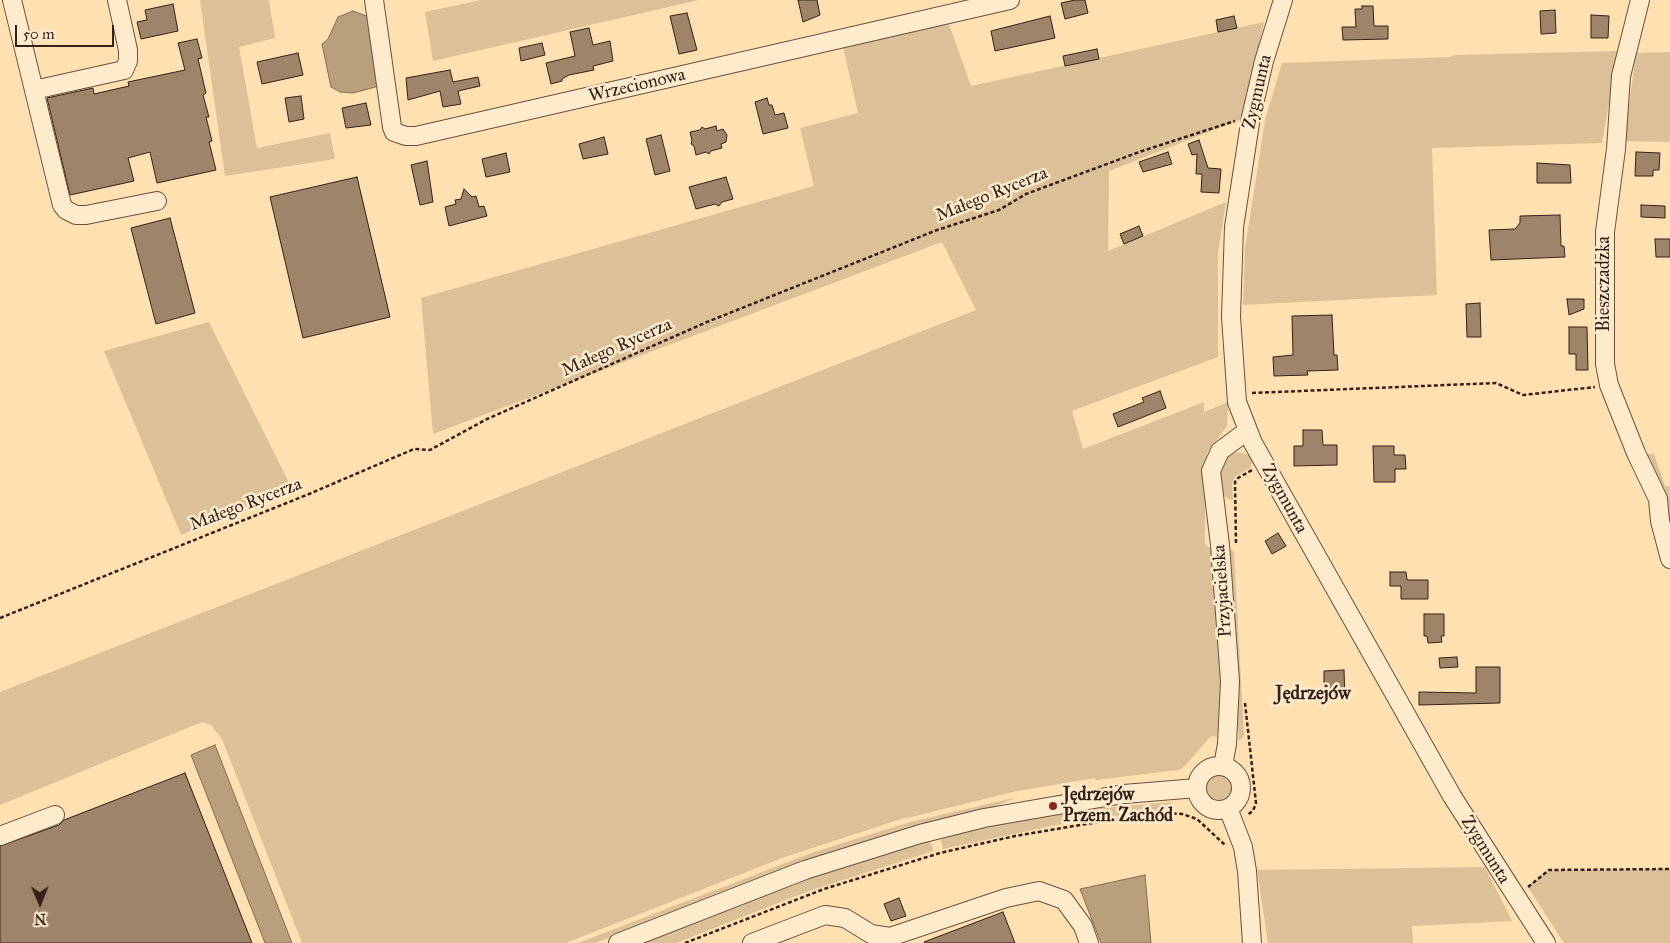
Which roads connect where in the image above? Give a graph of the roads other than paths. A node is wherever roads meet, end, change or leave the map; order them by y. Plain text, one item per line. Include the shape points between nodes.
1 (12, 0) edge
2 (118, 0) edge
3 (374, 0) edge
4 (1010, 0) edge
5 (1283, 0) edge
6 (1640, 0) edge
7 (34, 90) junction
8 (157, 201) dead end
9 (1247, 431) junction
10 (1670, 559) edge
11 (1223, 766) junction
12 (1197, 788) junction
13 (1228, 808) junction
14 (55, 815) dead end
15 (0, 836) edge
16 (618, 943) edge
17 (752, 943) edge
18 (1089, 943) edge
19 (1252, 943) edge
20 (1546, 943) edge

1 - 7 street
2 - 7 street via 128,50 124,70
3 - 4 street, Wrzecionowa via 392,128 399,135 416,136
5 - 9 street, Zygmunta via 1251,117 1233,246 1231,317 1235,394
6 - 10 street, Bieszczadzka via 1621,76 1616,149 1604,232 1605,364 1609,385 1636,454 1658,499
7 - 8 street via 62,205 66,210 86,215
9 - 11 street, Przyjacielska via 1220,451 1211,472 1230,681
9 - 20 street, Zygmunta via 1452,796
11 - 12 street via 1204,771
11 - 13 street via 1234,771 1240,782 1238,800
12 - 13 street via 1205,804 1216,809
12 - 16 street via 1124,794 1062,804 920,834 805,870
13 - 19 street via 1243,847
14 - 15 street
17 - 18 street via 825,915 845,918 871,934 890,937 1006,898 1039,892 1064,900 1083,926

